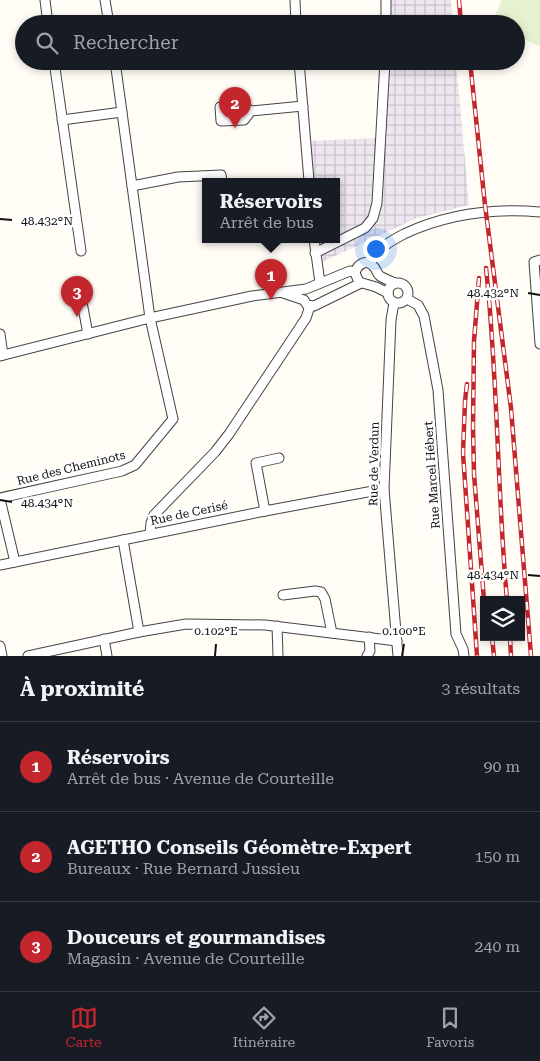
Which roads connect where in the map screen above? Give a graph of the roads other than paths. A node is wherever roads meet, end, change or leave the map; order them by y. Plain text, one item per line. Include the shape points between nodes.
1 (45, 0) edge
2 (105, 0) edge
3 (294, 0) edge
4 (386, 0) edge
5 (47, 15) edge
6 (108, 15) edge
7 (295, 15) edge
8 (386, 15) edge
9 (55, 70) edge
10 (115, 70) edge
11 (301, 70) edge
12 (385, 70) edge
13 (303, 106) junction
14 (251, 111) dead end
15 (122, 112) junction
16 (62, 120) junction
17 (222, 178) edge
18 (309, 178) edge
19 (132, 186) junction
20 (540, 212) edge
21 (340, 240) edge
22 (314, 243) edge
23 (335, 243) edge
24 (81, 251) dead end
25 (315, 253) junction
26 (537, 261) edge
27 (370, 263) junction
28 (355, 272) junction
29 (377, 273) junction
30 (320, 283) junction
31 (395, 283) junction
32 (364, 284) junction
33 (306, 289) junction
34 (283, 293) junction
35 (388, 294) junction
36 (81, 296) dead end
37 (407, 299) junction
38 (307, 303) junction
39 (394, 303) junction
40 (150, 318) junction
41 (0, 334) edge
42 (88, 334) junction
43 (540, 344) edge
44 (2, 356) edge
45 (279, 458) dead end
46 (384, 489) junction
47 (0, 499) edge
48 (265, 511) junction
49 (150, 534) junction
50 (123, 540) junction
51 (15, 562) junction
52 (0, 565) edge
53 (283, 595) dead end
54 (277, 626) junction
55 (139, 632) junction
56 (332, 633) junction
57 (369, 637) junction
58 (104, 639) junction
59 (397, 640) junction
60 (0, 646) edge
61 (371, 654) edge
62 (2, 656) edge
63 (28, 656) edge
64 (107, 656) edge
65 (278, 656) edge
66 (398, 656) edge
67 (464, 656) edge

1 - 5 street
2 - 6 street
3 - 7 street
4 - 8 street
9 - 16 street
10 - 15 street
11 - 13 street
12 - 21 street via 377,203 373,218 365,228
13 - 14 street
13 - 18 street
15 - 16 street
15 - 19 street
16 - 24 street
17 - 19 street via 221,175 178,177
19 - 40 street
20 - 27 street via 491,211 436,221 384,246
22 - 25 street
23 - 25 street
25 - 30 street
26 - 43 street
27 - 28 street via 360,264
27 - 29 street
28 - 30 street
28 - 32 street via 357,280
29 - 31 street
29 - 32 street via 374,280
30 - 33 street
31 - 35 street
31 - 37 street via 406,287
32 - 35 street
32 - 38 street via 343,291 317,306
33 - 34 street
33 - 38 street
34 - 38 street
34 - 40 street via 252,296
35 - 39 street
36 - 42 street
37 - 39 street
37 - 67 street, Rue Marcel Hébert via 418,305 424,316 438,390 456,633
38 - 49 street via 306,318 229,434 154,515
39 - 46 street, Rue de Verdun
40 - 42 street
40 - 47 street, Rue des Cheminots via 173,419 135,465 122,471
41 - 44 street
42 - 44 street
45 - 48 street via 256,463
46 - 48 street, Rue de Cerisé
46 - 59 street, Rue de Verdun
47 - 51 street
48 - 49 street, Rue de Cerisé
49 - 50 street, Rue de Cerisé
50 - 51 street, Rue de Cerisé
50 - 55 street
51 - 52 street, Rue de Cerisé
53 - 56 street via 321,592
54 - 55 street via 186,624
54 - 56 street
54 - 65 street
55 - 58 street
56 - 57 street
57 - 59 street
57 - 61 street
58 - 63 street
58 - 64 street
59 - 66 street, Rue de Verdun
60 - 62 street

